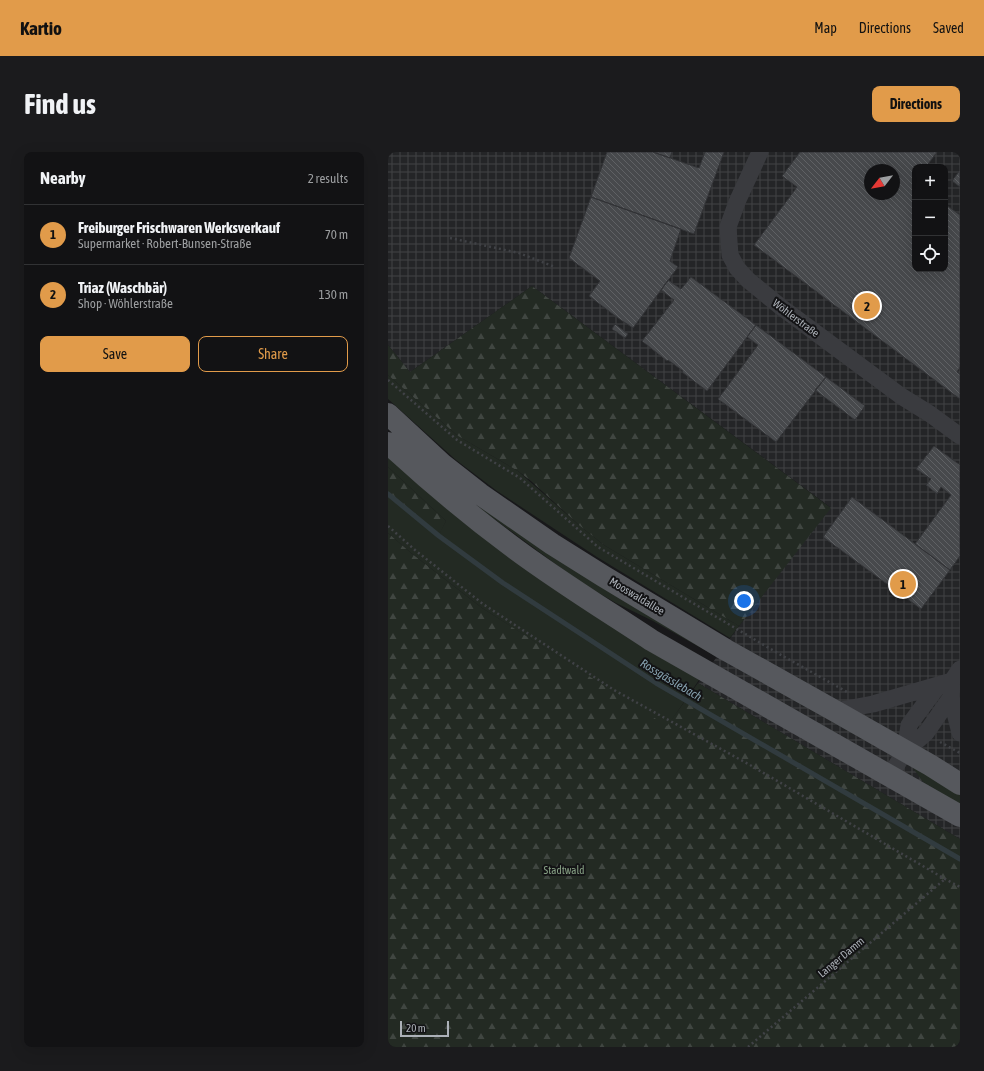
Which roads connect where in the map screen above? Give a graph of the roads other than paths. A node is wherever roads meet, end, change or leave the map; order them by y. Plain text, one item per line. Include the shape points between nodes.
1 (760, 152) edge
2 (388, 414) edge
3 (960, 436) edge
4 (388, 443) edge
5 (950, 683) edge
6 (835, 711) junction
7 (960, 733) edge
8 (905, 751) junction
9 (890, 776) junction
10 (960, 784) edge
11 (960, 816) edge

1 - 3 street, Wöhlerstraße via 728,227 730,255 737,268 781,307 901,396
2 - 6 main road, Mooswaldallee via 443,465 552,544 726,650
4 - 9 main road via 472,515 565,584 652,640
5 - 6 street via 873,704
5 - 7 street
5 - 8 street via 926,733
6 - 8 main road, Mooswaldallee
8 - 9 street
8 - 10 main road, Mooswaldallee
9 - 11 main road

